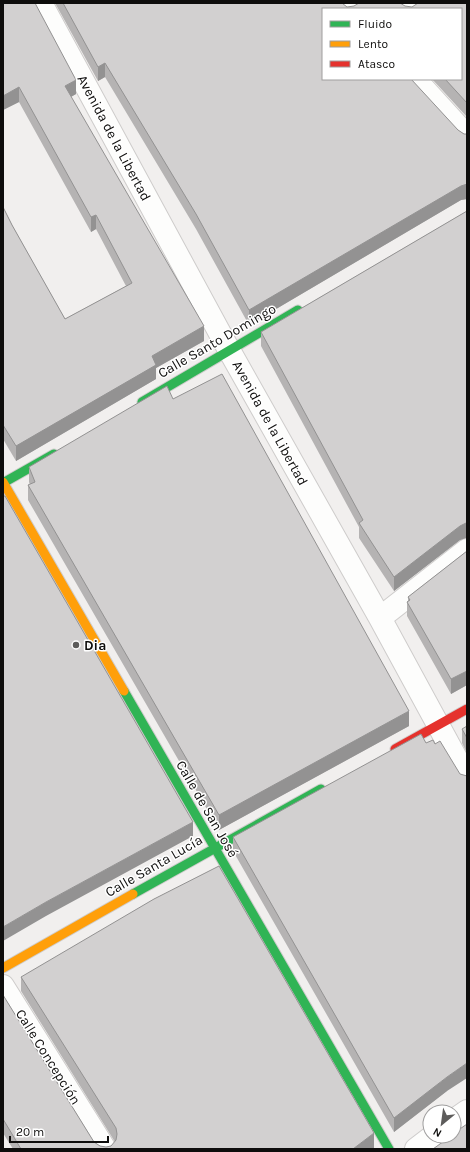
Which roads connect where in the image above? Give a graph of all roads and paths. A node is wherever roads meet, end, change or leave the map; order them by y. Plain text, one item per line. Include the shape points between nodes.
1 (41, 3) edge
2 (416, 80) edge
3 (467, 136) edge
4 (304, 307) edge
5 (229, 350) junction
6 (133, 407) edge
7 (65, 447) edge
8 (3, 483) edge
9 (467, 550) edge
10 (380, 618) junction
11 (467, 709) edge
12 (437, 726) junction
13 (388, 752) edge
14 (467, 778) edge
15 (332, 783) edge
16 (213, 848) junction
17 (3, 968) edge
18 (3, 986) edge
19 (105, 1149) edge
20 (388, 1149) edge

1 - 5 street, Avenida de la Libertad
2 - 3 street
4 - 5 street, Calle Santo Domingo
5 - 6 street, Calle Santo Domingo
5 - 10 street, Avenida de la Libertad
7 - 8 street
8 - 16 street, Calle de San José
9 - 10 street
10 - 12 street, Avenida de la Libertad
11 - 12 street
12 - 13 street
12 - 14 street, Avenida de la Libertad
15 - 16 street, Calle Santa Lucía
16 - 17 street, Calle Santa Lucía
16 - 20 street, Calle de San José
18 - 19 street, Calle Concepción

